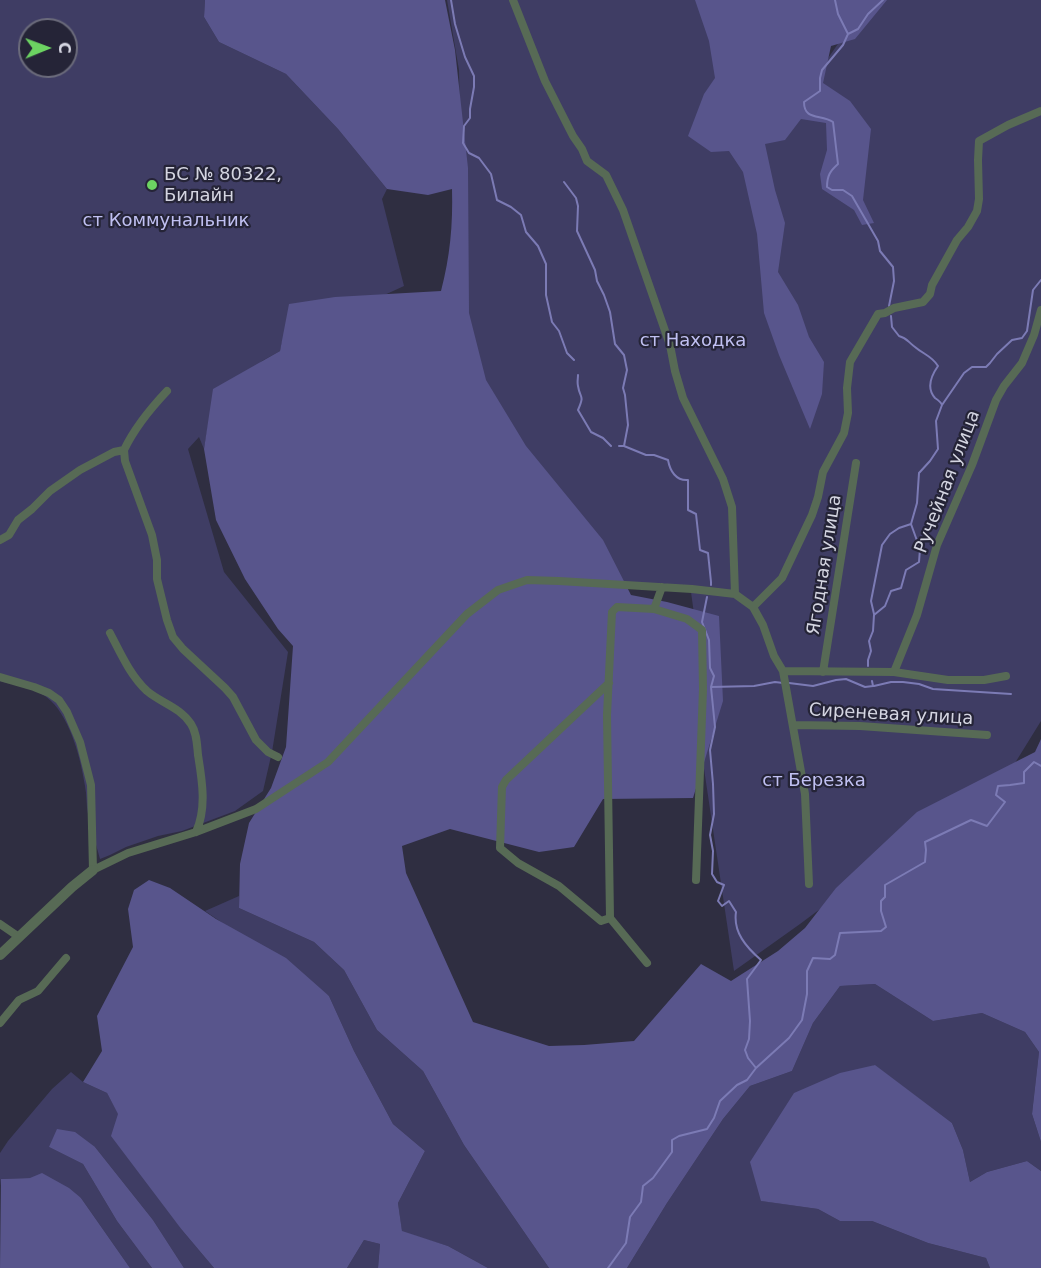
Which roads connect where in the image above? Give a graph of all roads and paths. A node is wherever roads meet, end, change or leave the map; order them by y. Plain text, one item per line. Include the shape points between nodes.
1 (513, 0) edge
2 (1041, 111) edge
3 (1041, 310) edge
4 (167, 391) dead end
5 (124, 450) junction
6 (856, 463) dead end
7 (0, 540) edge
8 (662, 587) junction
9 (735, 594) junction
10 (753, 607) junction
11 (654, 609) junction
12 (110, 633) dead end
13 (823, 672) junction
14 (894, 672) junction
15 (784, 674) junction
16 (1006, 676) dead end
17 (0, 677) edge
18 (609, 683) junction
19 (793, 725) junction
20 (987, 735) dead end
21 (278, 757) dead end
22 (196, 832) junction
23 (93, 870) junction
24 (696, 880) dead end
25 (809, 884) dead end
26 (610, 918) junction
27 (0, 924) edge
28 (19, 937) junction
29 (0, 955) edge
30 (66, 958) dead end
31 (647, 963) dead end
32 (0, 1023) edge

1 - 9 street via 545,81 573,136 587,161 606,175 623,210 670,345 683,398 723,479 732,507
2 - 10 street via 979,141 977,211 957,240 930,294 923,302 878,314 850,362 844,433 823,472 812,515 782,578
3 - 14 street, Ручейная улица via 1022,363 996,400 937,545 917,615
4 - 5 street via 148,411
5 - 7 street via 80,470 50,491
5 - 21 street via 152,535 157,579 173,637 233,697 256,740
6 - 13 street, Ягодная улица
8 - 9 street
8 - 11 street
8 - 22 street via 527,580 498,590 466,614 328,762 256,809
9 - 10 street
10 - 15 street
11 - 18 street via 617,607 612,612
11 - 24 street via 687,619 702,630
12 - 22 street via 138,682 177,709 192,725 203,791
13 - 14 street
13 - 15 street
14 - 16 street via 948,680
15 - 19 street
17 - 23 street via 49,693 67,712 81,742 91,786
18 - 26 street
18 - 26 street via 506,780 502,788 500,848 559,886 601,921
19 - 20 street, Сиреневая улица
19 - 25 street via 805,794
22 - 23 street via 128,853
23 - 28 street
26 - 31 street
27 - 28 street
28 - 29 street
30 - 32 street via 38,991 19,1000

